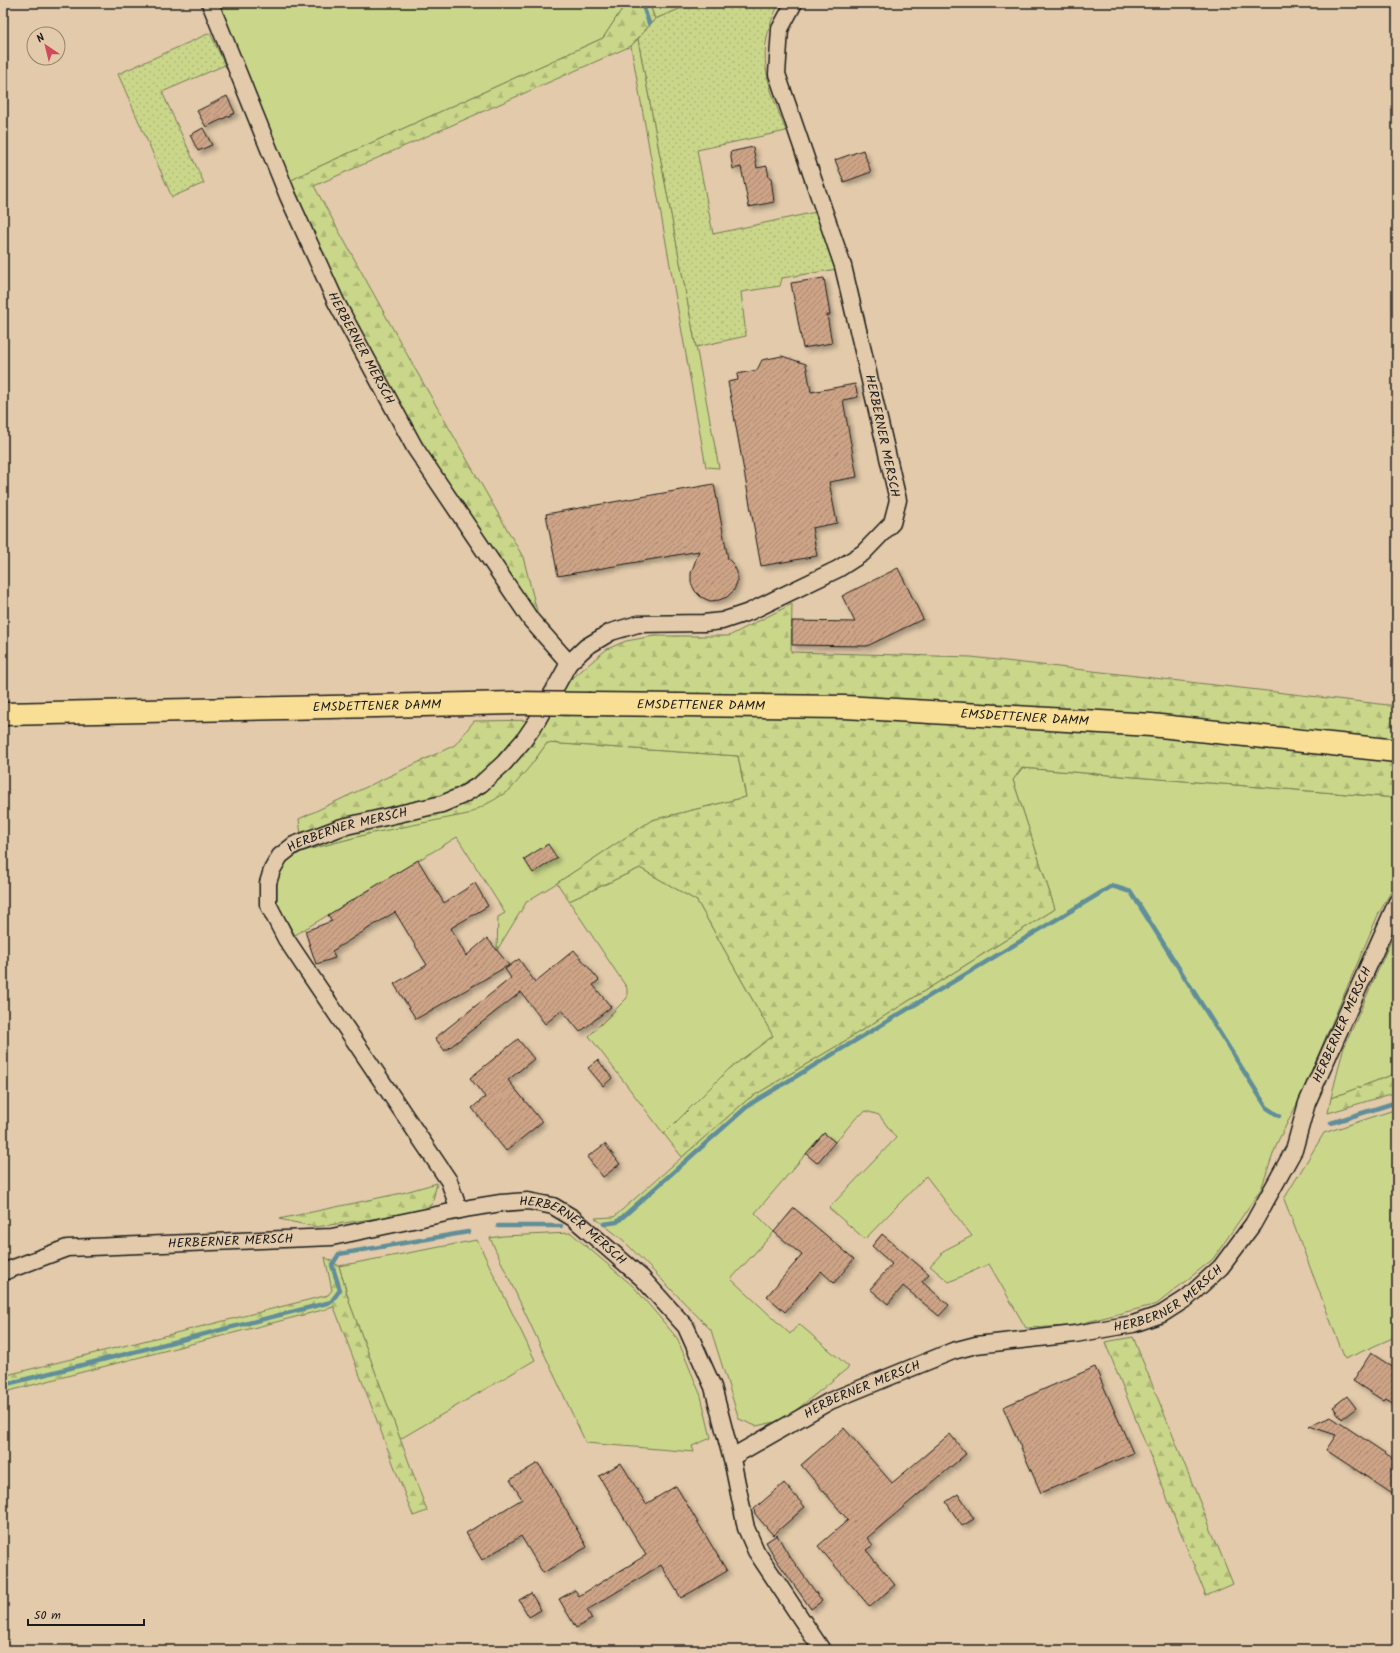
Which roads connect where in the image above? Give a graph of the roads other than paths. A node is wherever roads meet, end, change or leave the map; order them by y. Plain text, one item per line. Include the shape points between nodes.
1 (210, 3) edge
2 (794, 3) edge
3 (568, 663) junction
4 (3, 714) edge
5 (1397, 751) edge
6 (1397, 902) edge
7 (459, 1210) junction
8 (3, 1272) edge
9 (732, 1457) junction
10 (822, 1650) edge

1 - 3 street, HERBERNER MERSCH via 288,196 336,302 415,448 531,620
2 - 3 street, HERBERNER MERSCH via 780,29 777,74 843,266 898,500 892,524 863,553 838,569 749,612 722,621 704,623 638,624 611,632 586,647
3 - 7 street, HERBERNER MERSCH via 524,740 481,784 442,804 342,827 294,845 280,856 268,883 268,904 286,939 449,1181
4 - 5 main road, EMSDETTENER DAMM, bridge via 517,703 845,707 1143,724
6 - 9 street, HERBERNER MERSCH via 1307,1103 1294,1150 1253,1224 1221,1267 1187,1298 1162,1314 1133,1324 1075,1334 976,1345 953,1351 830,1400
7 - 8 street, HERBERNER MERSCH via 332,1237 68,1248
7 - 9 street, HERBERNER MERSCH via 528,1201 553,1206 573,1218 642,1278 686,1327 713,1387
9 - 10 street, HERBERNER MERSCH via 746,1528 756,1552

